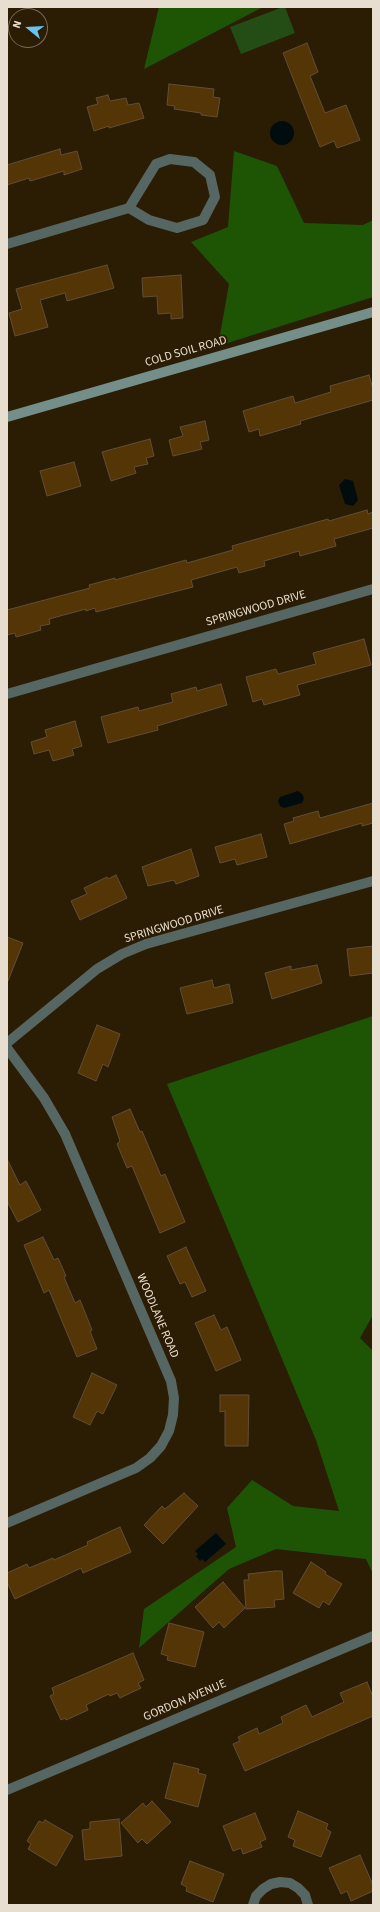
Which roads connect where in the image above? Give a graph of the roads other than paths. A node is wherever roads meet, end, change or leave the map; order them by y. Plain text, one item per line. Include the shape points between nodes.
1 (129, 208) junction
2 (7, 244) edge
3 (373, 312) edge
4 (7, 417) edge
5 (373, 589) edge
6 (7, 694) edge
7 (373, 880) edge
8 (7, 1043) edge
9 (7, 1048) edge
10 (7, 1523) edge
11 (373, 1636) edge
12 (7, 1790) edge
13 (253, 1905) edge
14 (308, 1905) edge

1 - 1 street via 149,220 177,228 203,220 215,197 210,175 194,162 170,159 156,164
1 - 2 street
3 - 4 street, COLD SOIL ROAD
5 - 6 street, SPRINGWOOD DRIVE
7 - 8 street, SPRINGWOOD DRIVE via 146,944 122,954 97,969
9 - 10 street, WOODLANE ROAD via 44,1098 64,1134 171,1381 174,1398 169,1431 161,1446 150,1458 136,1468
11 - 12 street, GORDON AVENUE
13 - 14 street via 262,1889 280,1882 290,1883 298,1888 305,1895

